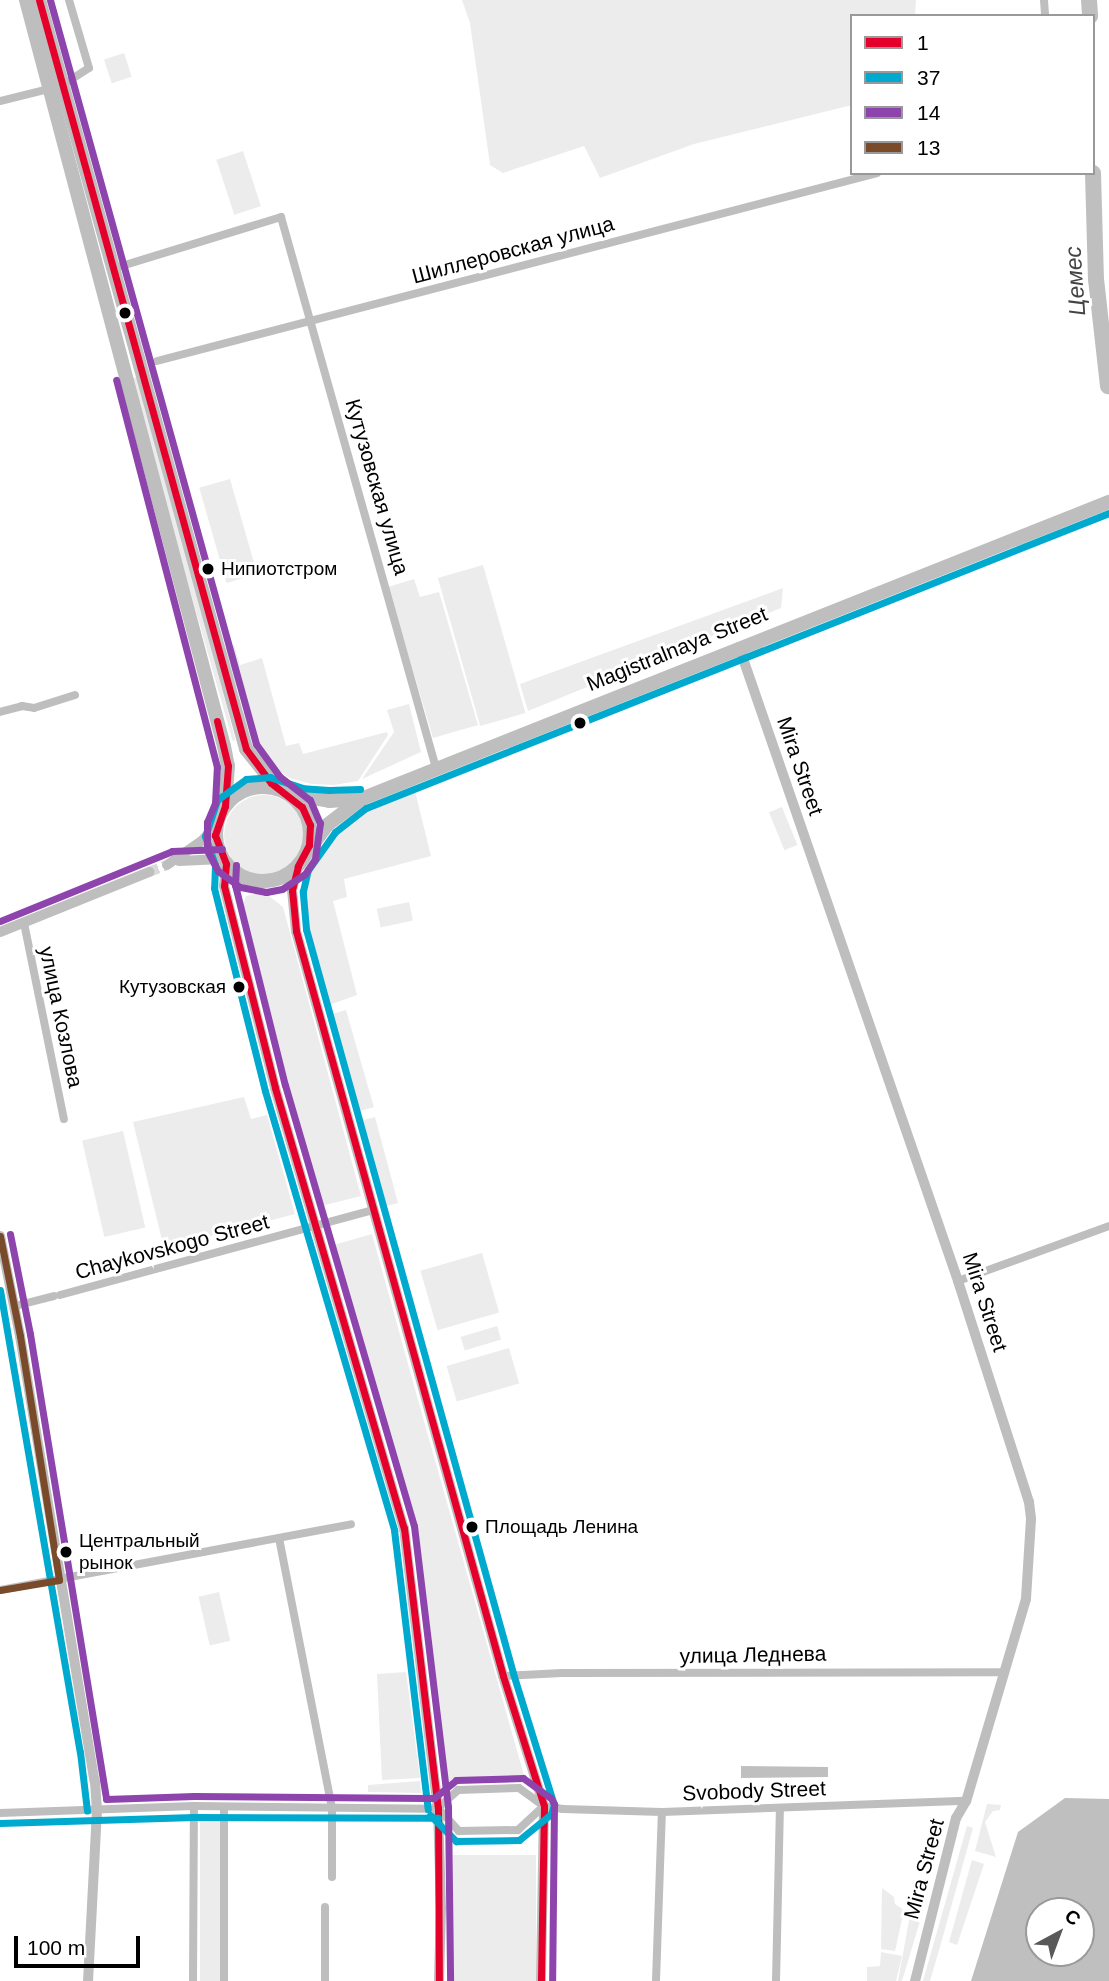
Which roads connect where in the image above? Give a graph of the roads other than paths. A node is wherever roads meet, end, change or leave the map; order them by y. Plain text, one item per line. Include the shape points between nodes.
1 (26, 0) edge
2 (39, 0) edge
3 (69, 0) edge
4 (55, 87) junction
5 (0, 101) edge
6 (869, 175) edge
7 (111, 269) junction
8 (310, 322) junction
9 (157, 361) dead end
10 (1109, 502) edge
11 (739, 647) junction
12 (75, 695) dead end
13 (0, 712) edge
14 (436, 768) junction
15 (283, 792) junction
16 (361, 799) junction
17 (225, 806) junction
18 (217, 823) junction
19 (302, 860) junction
20 (224, 861) junction
21 (149, 872) tunnel mouth
22 (24, 923) junction
23 (0, 932) edge
24 (65, 1119) dead end
25 (373, 1210) junction
26 (1109, 1226) edge
27 (314, 1228) junction
28 (0, 1236) edge
29 (958, 1281) junction
30 (15, 1306) junction
31 (351, 1524) dead end
32 (279, 1538) junction
33 (59, 1580) junction
34 (0, 1590) edge
35 (1004, 1672) junction
36 (503, 1676) junction
37 (966, 1801) junction
38 (194, 1806) junction
39 (544, 1806) junction
40 (224, 1807) junction
41 (332, 1808) junction
42 (438, 1808) junction
43 (780, 1808) junction
44 (97, 1810) junction
45 (662, 1812) junction
46 (0, 1813) edge
47 (331, 1877) dead end
48 (325, 1907) dead end
49 (88, 1981) edge
50 (193, 1981) edge
51 (224, 1981) edge
52 (325, 1981) edge
53 (439, 1981) edge
54 (541, 1981) edge
55 (656, 1981) edge
56 (776, 1981) edge
57 (915, 1981) edge

1 - 4 highway
2 - 4 highway
3 - 4 street via 89,68
4 - 5 street
4 - 7 highway
4 - 17 highway via 224,746 228,766
6 - 8 street, Шиллеровская улица
7 - 8 street, Кутузовская улица via 281,217
7 - 15 highway via 166,451 246,749
8 - 9 street, Шиллеровская улица
8 - 14 street, Кутузовская улица
10 - 11 highway, Magistralnaya Street
11 - 14 highway, Magistralnaya Street
11 - 29 street, Mira Street
12 - 13 street via 34,708
14 - 16 highway, Magistralnaya Street
15 - 16 highway, Magistralnaya Street via 330,802
15 - 17 highway via 249,789
15 - 19 highway via 307,816 311,835
16 - 19 highway, Magistralnaya Street via 327,825
17 - 18 highway
18 - 20 highway via 215,835
18 - 20 street via 203,840 171,863
19 - 20 highway via 279,879 256,881 234,872
19 - 25 street via 292,890 296,931
20 - 27 street via 224,886 236,938
21 - 22 street
22 - 23 street
22 - 24 street, улица Козлова
25 - 27 street, Chaykovskogo Street
25 - 36 street
26 - 29 street
27 - 30 street, Chaykovskogo Street
27 - 42 street via 404,1528
28 - 30 street
29 - 35 street, Mira Street via 1031,1519 1026,1599
30 - 33 street
31 - 32 street
32 - 33 street
32 - 41 street
33 - 34 street
33 - 44 street
35 - 36 street, улица Леднева
35 - 37 street, Mira Street
36 - 39 street
37 - 43 street, Svobody Street
37 - 57 street, Mira Street via 956,1818
38 - 40 street
38 - 44 street
38 - 50 street
39 - 42 street, Svobody Street via 519,1788 488,1788 458,1790
39 - 42 street via 518,1829 459,1831
39 - 45 street, Svobody Street
39 - 54 street
40 - 41 street
40 - 51 street
41 - 42 street
41 - 47 street
42 - 53 street
43 - 45 street, Svobody Street
43 - 56 street
44 - 46 street
44 - 49 street
45 - 55 street
48 - 52 street

